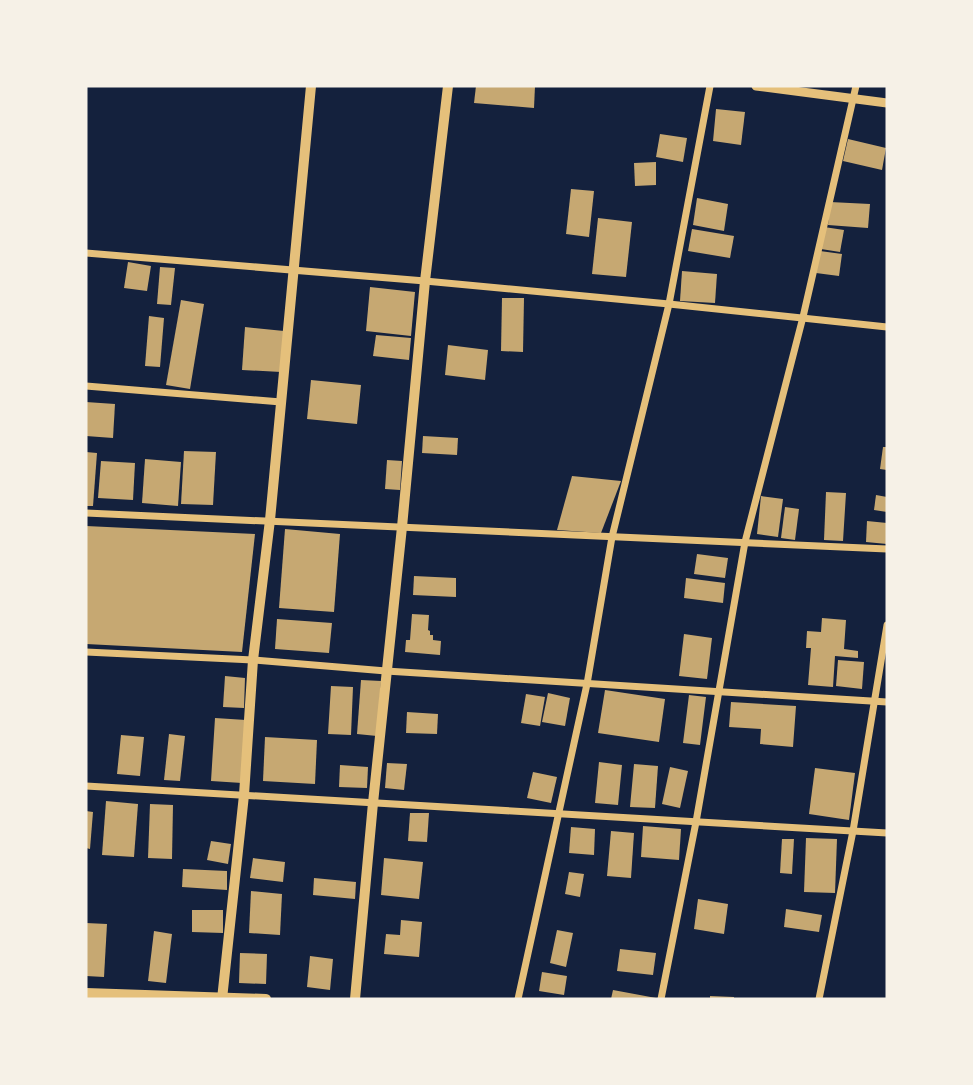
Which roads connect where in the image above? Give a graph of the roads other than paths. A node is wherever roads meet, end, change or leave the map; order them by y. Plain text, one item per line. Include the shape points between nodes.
1 (311, 86) edge
2 (448, 86) edge
3 (710, 86) edge
4 (756, 86) edge
5 (856, 86) edge
6 (853, 99) junction
7 (887, 103) edge
8 (86, 253) edge
9 (295, 272) junction
10 (425, 281) junction
11 (669, 304) junction
12 (803, 317) junction
13 (887, 327) edge
14 (86, 386) edge
15 (281, 402) junction
16 (86, 513) edge
17 (270, 520) junction
18 (402, 527) junction
19 (612, 537) junction
20 (745, 542) junction
21 (887, 549) edge
22 (887, 625) edge
23 (86, 652) edge
24 (253, 660) junction
25 (386, 671) junction
26 (587, 684) junction
27 (719, 691) junction
28 (876, 701) junction
29 (887, 702) edge
30 (86, 786) edge
31 (244, 795) junction
32 (373, 803) junction
33 (559, 814) junction
34 (696, 822) junction
35 (853, 831) junction
36 (887, 833) edge
37 (86, 993) edge
38 (223, 998) edge
39 (266, 999) edge
40 (355, 999) edge
41 (518, 999) edge
42 (661, 999) edge
43 (819, 999) edge

1 - 9 main road
2 - 10 main road
3 - 11 street
4 - 6 street
5 - 6 street
6 - 7 street
6 - 12 street
8 - 9 street
9 - 10 street
9 - 15 main road
10 - 11 street
10 - 18 main road
11 - 12 street
11 - 19 street
12 - 13 street
12 - 20 street
14 - 15 street
15 - 17 main road
16 - 17 street
17 - 18 street
17 - 24 main road
18 - 19 street
18 - 25 main road
19 - 20 street
19 - 26 street
20 - 21 street
20 - 27 street
22 - 28 street
23 - 24 street
24 - 25 street
24 - 31 main road
25 - 26 street
25 - 32 main road
26 - 27 street
26 - 33 street
27 - 28 street
27 - 34 street
28 - 29 street
28 - 35 street
30 - 31 street
31 - 32 street
31 - 38 main road
32 - 33 street
32 - 40 main road
33 - 34 street
33 - 41 street
34 - 35 street
34 - 42 street
35 - 36 street
35 - 43 street
37 - 38 main road
38 - 39 main road

